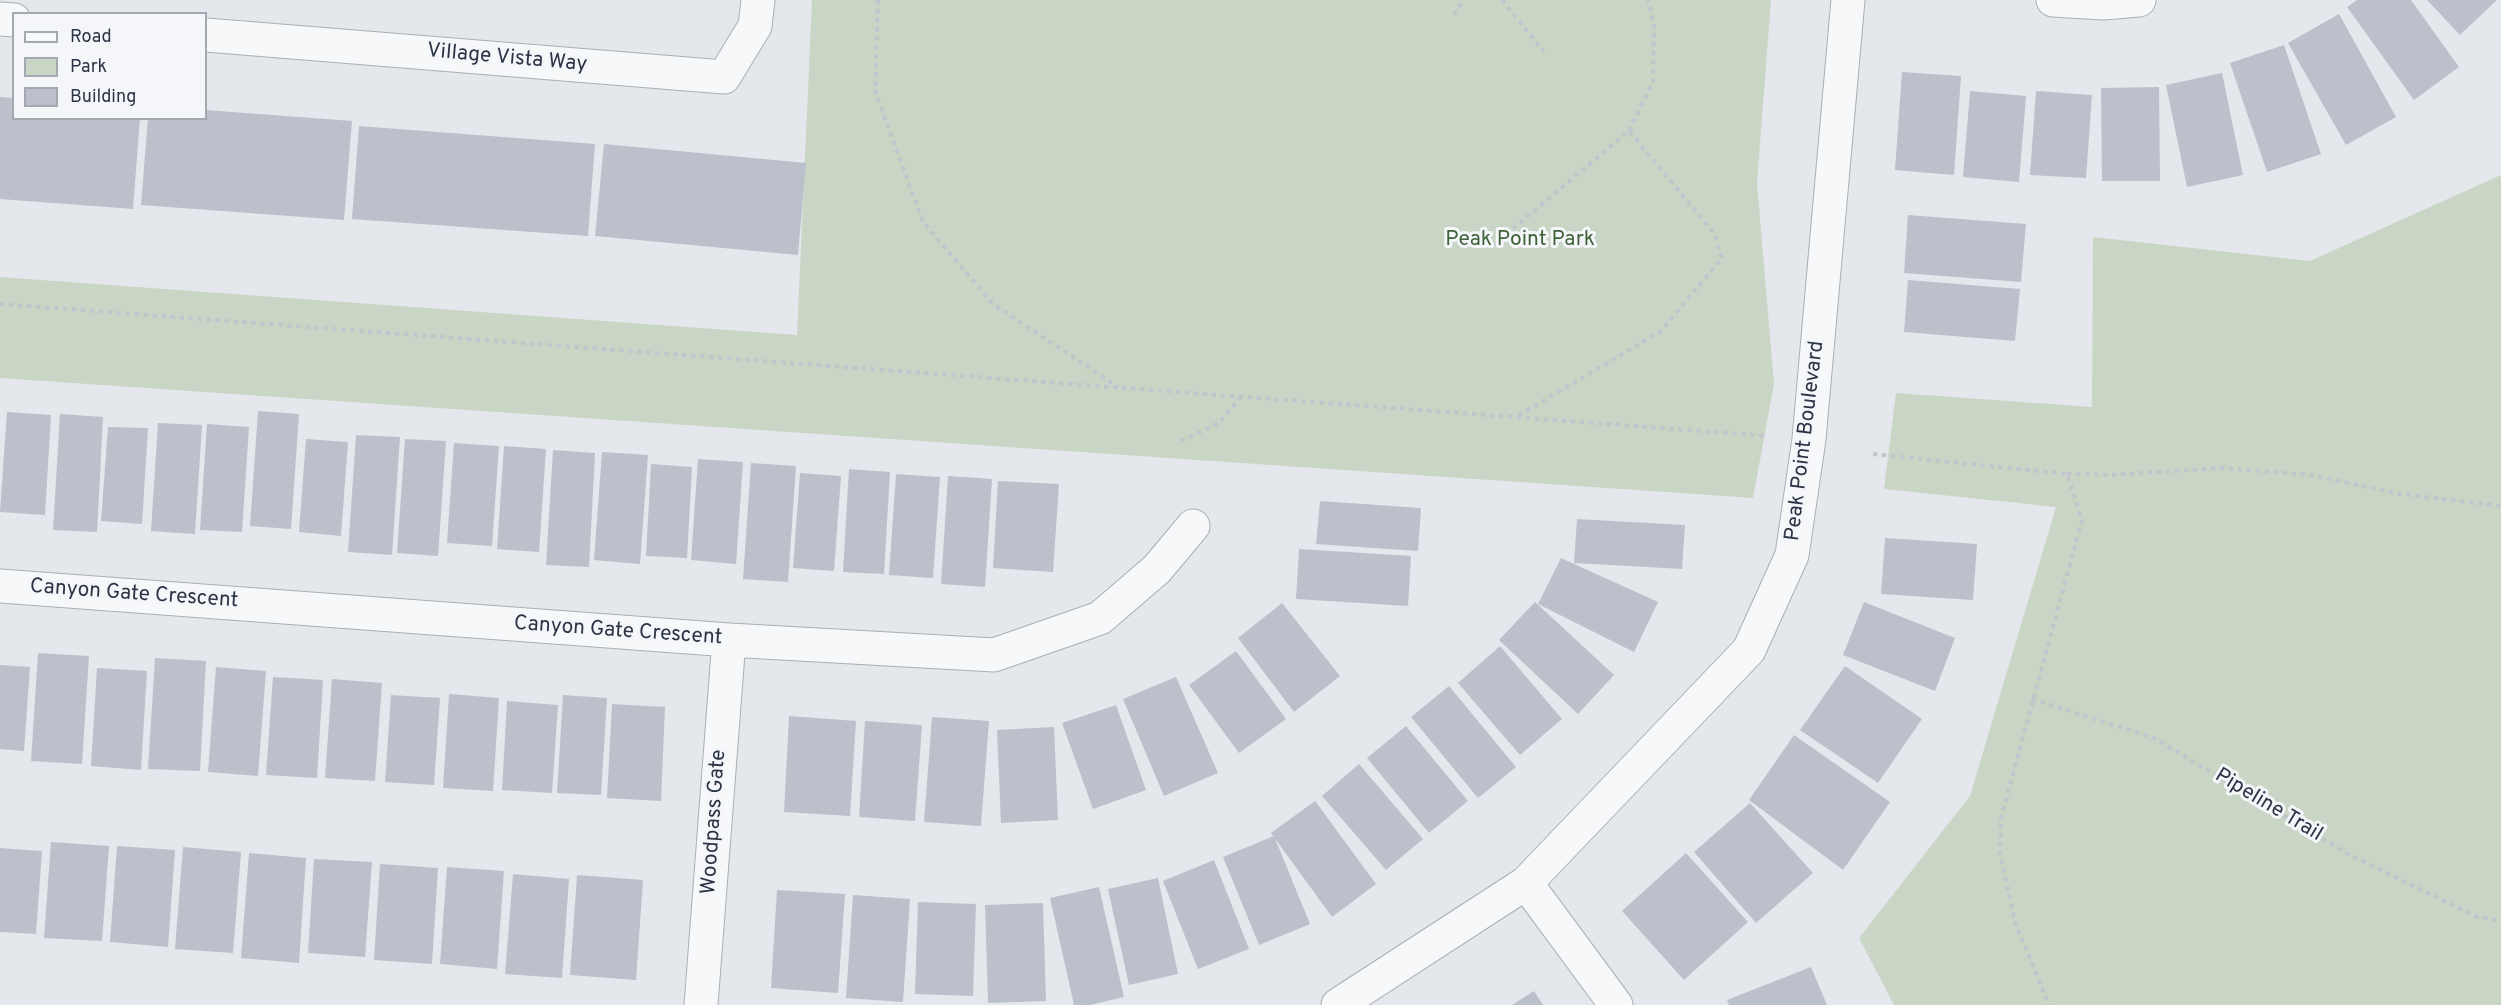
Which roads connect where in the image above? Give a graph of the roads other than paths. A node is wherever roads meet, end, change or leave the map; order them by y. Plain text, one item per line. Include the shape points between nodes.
1 (758, 0) edge
2 (1848, 0) edge
3 (2053, 0) edge
4 (2139, 0) edge
5 (207, 35) edge
6 (1193, 526) dead end
7 (0, 586) edge
8 (729, 640) junction
9 (1526, 883) junction
10 (701, 1005) edge
11 (1338, 1005) edge
12 (1616, 1005) edge

1 - 5 street, Village Vista Way via 755,26 724,76
2 - 9 street, Peak Point Boulevard via 1809,439 1792,555 1749,650
3 - 4 street
6 - 8 street, Canyon Gate Crescent via 1158,569 1100,618 994,655
7 - 8 street, Canyon Gate Crescent
8 - 10 street, Woodpass Gate
9 - 11 street, Peak Point Boulevard
9 - 12 street

